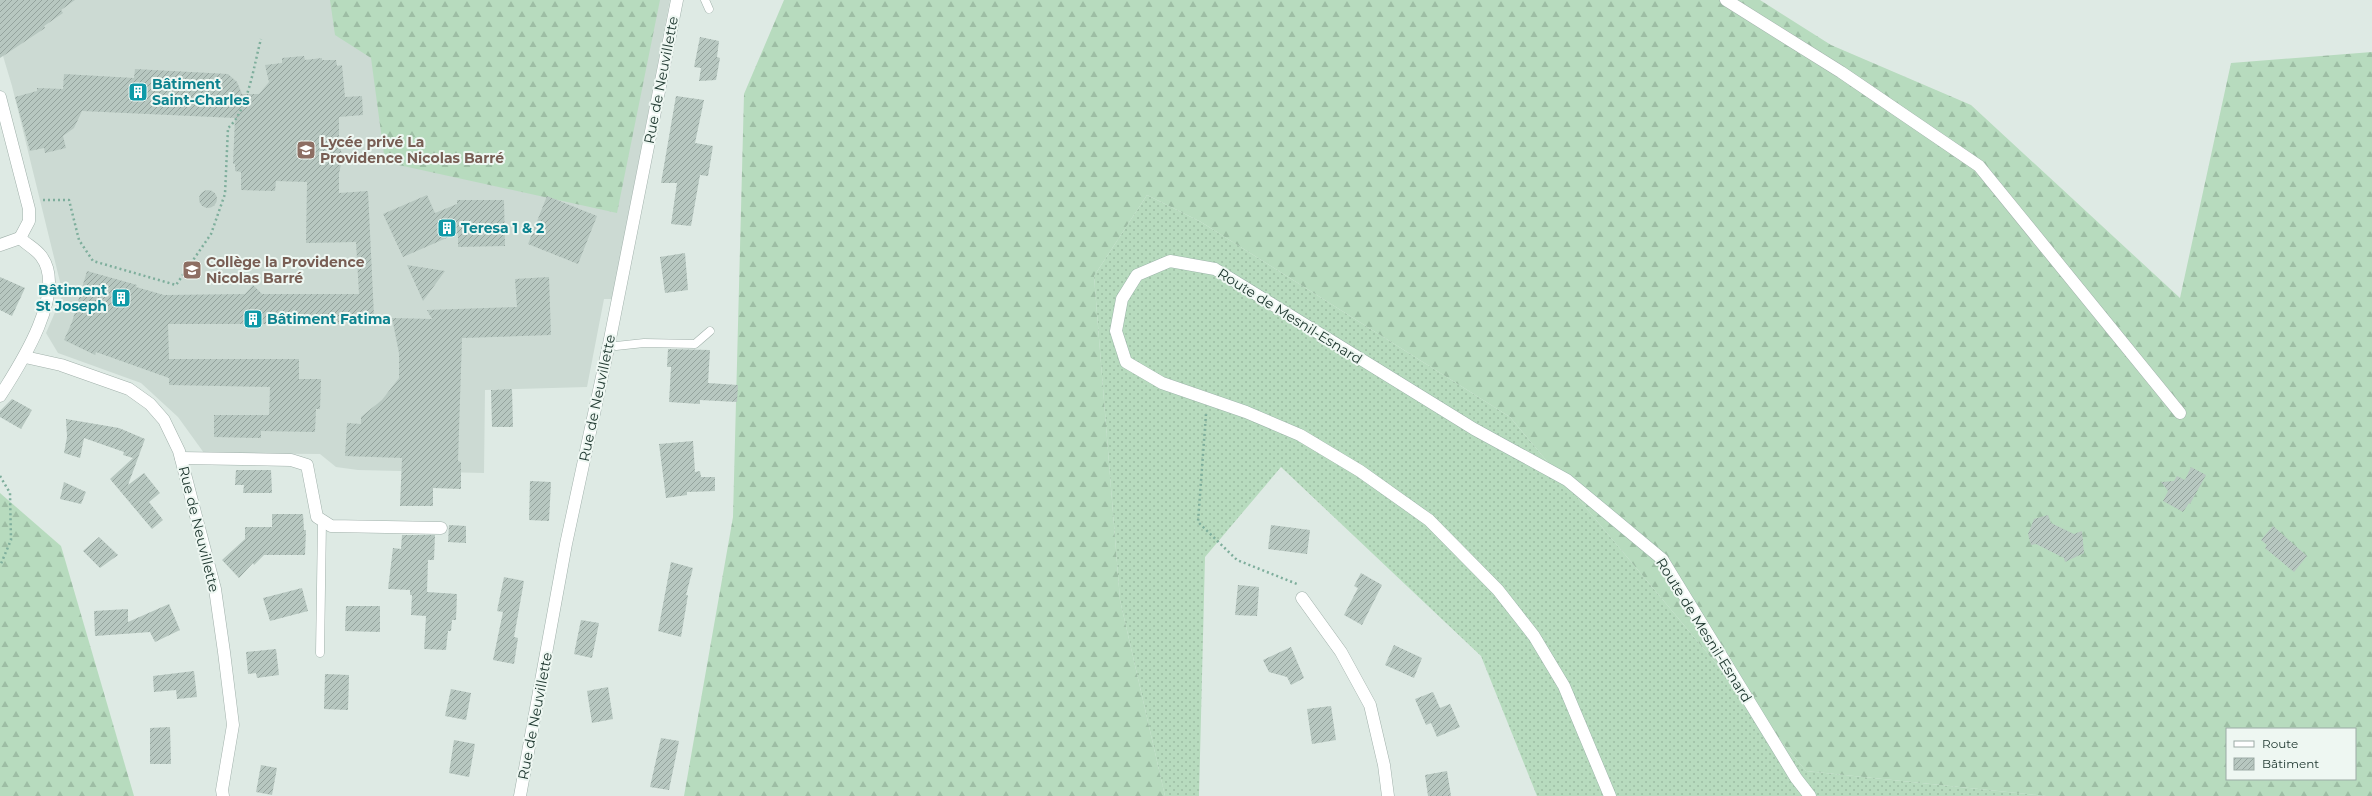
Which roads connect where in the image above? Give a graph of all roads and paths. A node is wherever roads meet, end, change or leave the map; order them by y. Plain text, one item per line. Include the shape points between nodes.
1 (677, 0) edge
2 (705, 0) edge
3 (1726, 0) edge
4 (709, 9) dead end
5 (261, 39) dead end
6 (0, 97) edge
7 (38, 200) dead end
8 (20, 238) junction
9 (0, 245) edge
10 (710, 331) dead end
11 (609, 344) junction
12 (25, 357) junction
13 (0, 396) edge
14 (1208, 399) junction
15 (2180, 413) dead end
16 (181, 458) junction
17 (0, 476) edge
18 (322, 521) junction
19 (440, 528) dead end
20 (0, 566) edge
21 (1302, 598) joint
22 (320, 653) dead end
23 (223, 796) edge
24 (520, 796) edge
25 (1388, 796) edge
26 (1610, 796) edge
27 (1810, 796) edge

1 - 11 street, Rue de Neuvillette
2 - 4 lane
3 - 15 street via 1841,72 1979,166
5 - 7 path via 240,111 235,122 228,128 226,194 211,234 176,285 93,261 79,240 69,200
6 - 8 street via 29,209 29,221
8 - 9 street
8 - 12 street via 41,256 50,290
10 - 11 lane via 695,344
11 - 24 street, Rue de Neuvillette via 566,544
12 - 13 street
12 - 16 street, Rue de Neuvillette via 61,365 130,389 150,404 164,420
14 - 21 path via 1198,522 1237,560 1303,587
14 - 26 street, Route de Mesnil-Esnard via 1300,435 1360,471 1429,520 1498,590 1534,636 1564,686
14 - 27 street, Route de Mesnil-Esnard via 1162,383 1126,362 1116,331 1122,299 1137,275 1170,261 1215,269 1474,429 1567,480 1662,559 1796,778
16 - 18 street via 291,460 307,465 317,518
16 - 23 street, Rue de Neuvillette via 215,589 224,652 233,725
17 - 20 path via 10,492 11,540
18 - 19 street via 331,526
18 - 22 lane
21 - 25 street via 1341,652 1370,705 1384,765

